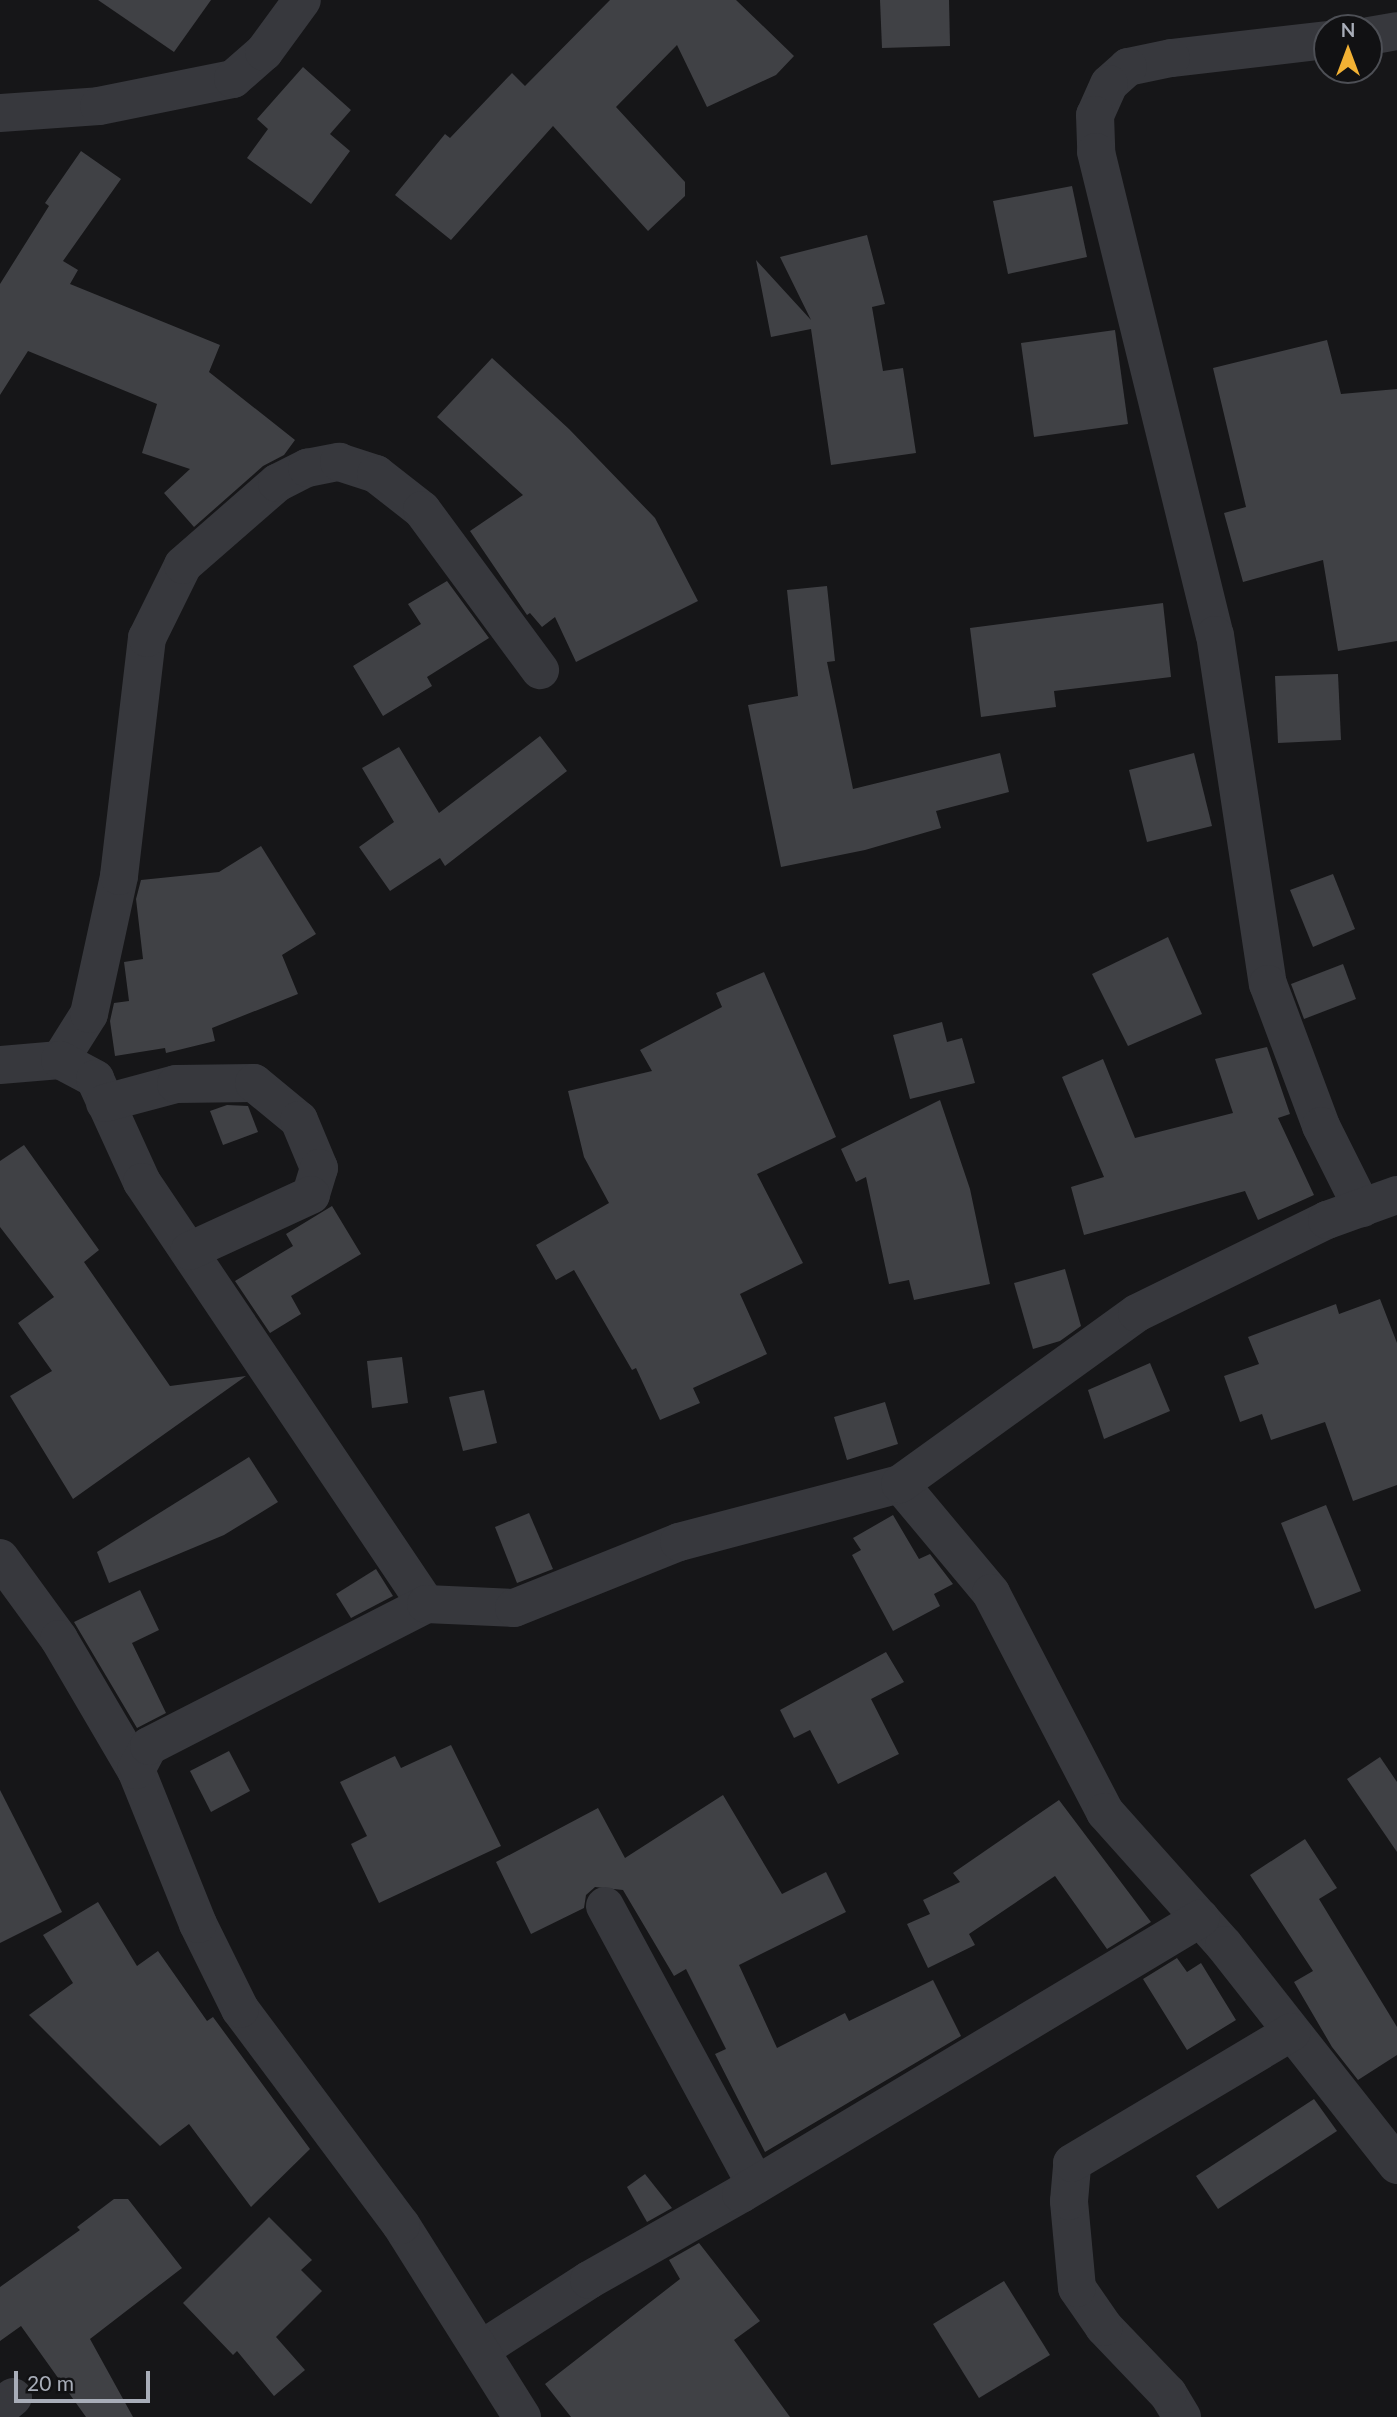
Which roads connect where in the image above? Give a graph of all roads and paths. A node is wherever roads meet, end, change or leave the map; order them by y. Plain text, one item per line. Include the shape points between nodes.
1 (302, 0) edge
2 (1313, 42) edge
3 (0, 113) edge
4 (540, 670) dead end
5 (60, 1060) junction
6 (0, 1065) edge
7 (105, 1103) junction
8 (1380, 1202) edge
9 (189, 1251) junction
10 (900, 1484) junction
11 (0, 1558) edge
12 (426, 1604) junction
13 (136, 1770) junction
14 (605, 1906) dead end
15 (1201, 1918) junction
16 (1292, 2032) junction
17 (1397, 2165) edge
18 (756, 2185) junction
19 (482, 2349) junction
20 (523, 2417) edge
21 (1182, 2417) edge

1 - 3 street via 264,52 233,79 99,106
2 - 8 street via 1128,67 1109,84 1095,115 1096,152 1215,635 1268,984 1321,1126
4 - 5 street via 422,510 376,474 339,462 307,468 276,483 183,565 147,638 119,876 89,1014
5 - 6 street
5 - 7 street via 95,1079
7 - 9 street via 142,1182
7 - 9 street via 176,1084 254,1083 299,1120 319,1168 311,1195
8 - 10 street via 1137,1313
9 - 12 street
10 - 12 street via 678,1542 514,1608
10 - 15 street via 991,1593 1105,1812
11 - 13 street via 59,1639
12 - 13 street via 149,1746
13 - 19 street via 198,1924 240,2009 401,2225
14 - 18 street
15 - 16 street
15 - 18 street
16 - 17 street
16 - 21 street via 1072,2163 1069,2201 1077,2288 1104,2327 1168,2394
18 - 19 street via 589,2280
19 - 20 street

